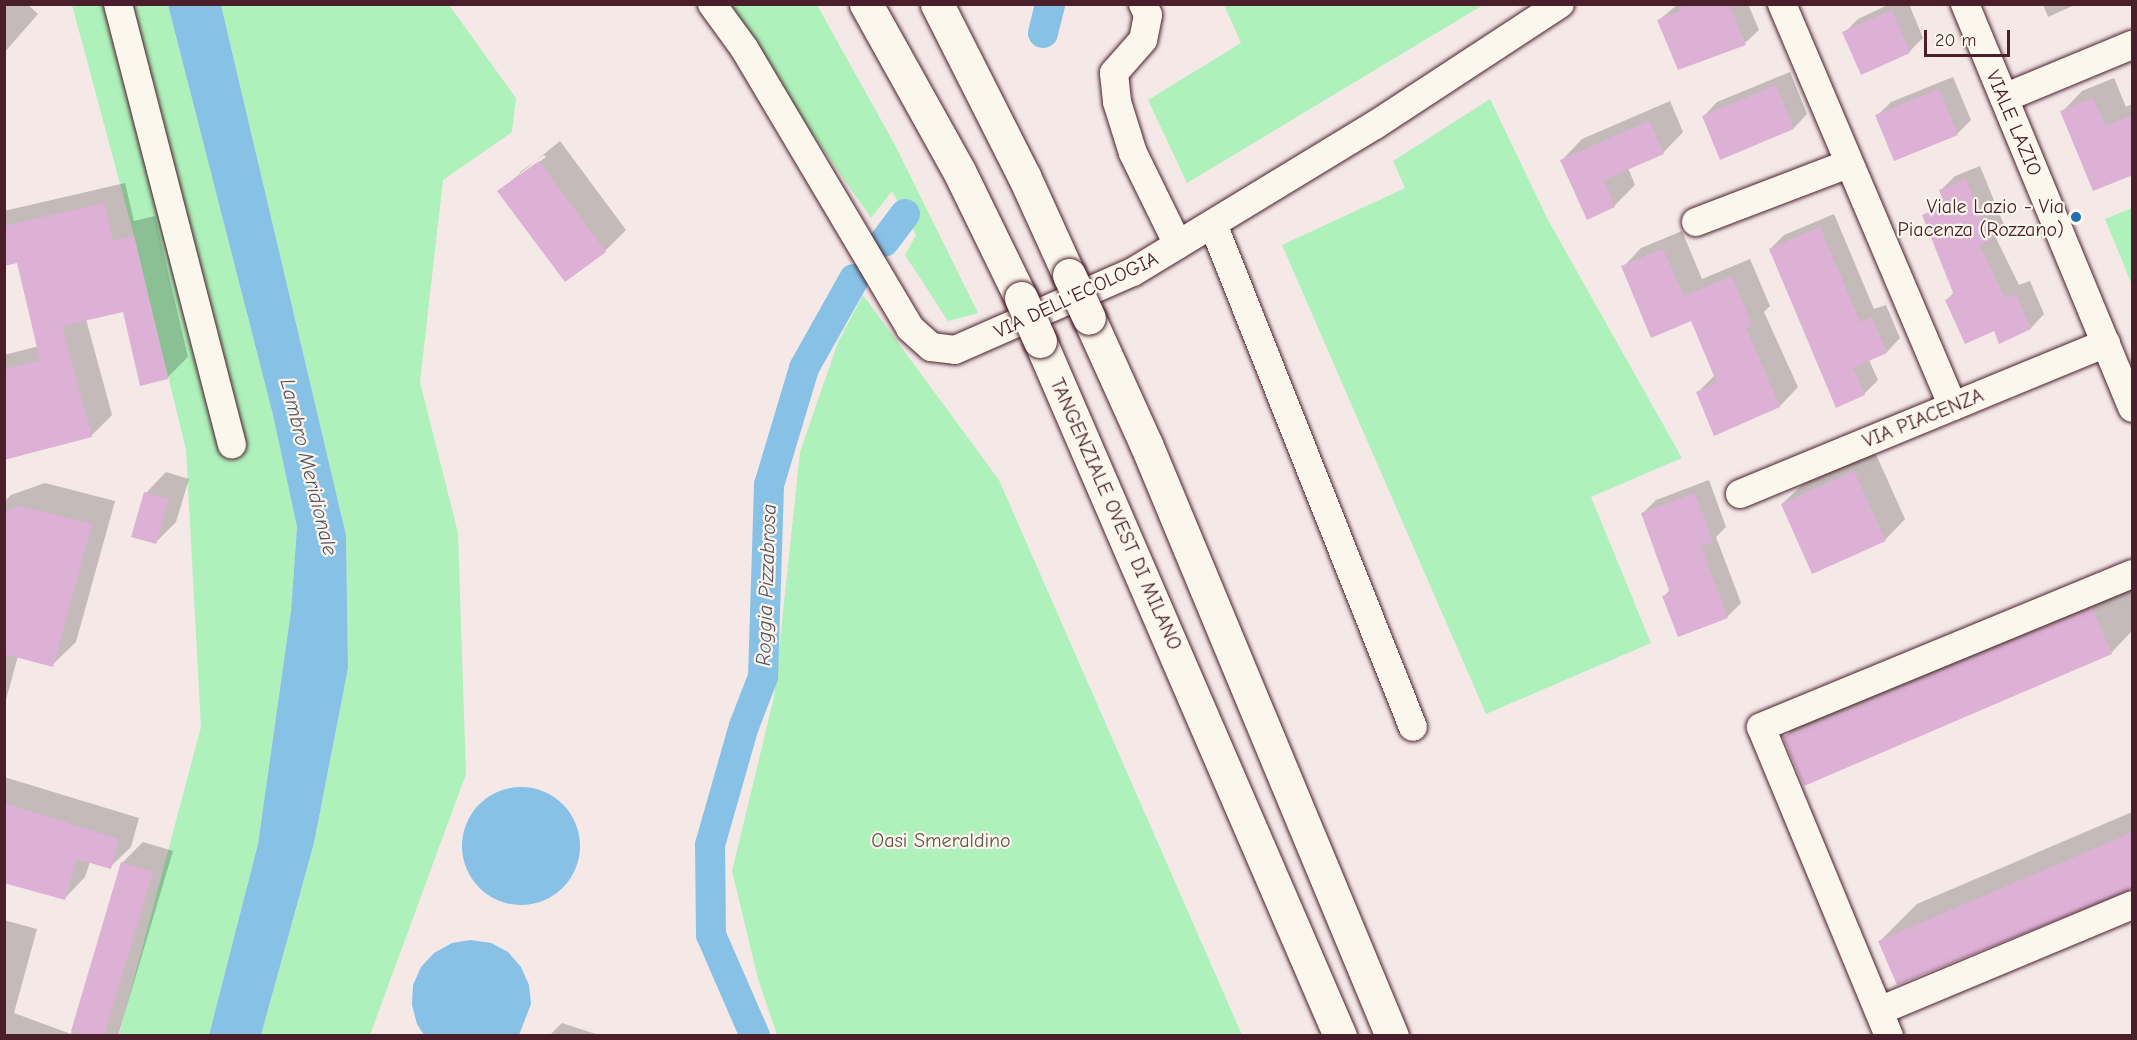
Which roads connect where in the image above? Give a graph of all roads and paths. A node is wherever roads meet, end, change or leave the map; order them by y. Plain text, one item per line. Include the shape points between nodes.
1 (118, 4) edge
2 (712, 4) edge
3 (866, 4) edge
4 (937, 4) edge
5 (1143, 4) edge
6 (1560, 4) edge
7 (1782, 4) edge
8 (1965, 4) edge
9 (2133, 45) edge
10 (2004, 98) junction
11 (1848, 164) junction
12 (1696, 222) dead end
13 (1213, 224) junction
14 (1178, 245) junction
15 (2106, 343) junction
16 (1953, 406) junction
17 (2133, 408) edge
18 (232, 445) dead end
19 (1740, 494) dead end
20 (2129, 585) edge
21 (1413, 727) dead end
22 (2133, 905) edge
23 (1884, 1023) edge
24 (1340, 1035) edge
25 (1392, 1035) edge

1 - 18 street
2 - 14 street, VIA DELL'ECOLOGIA via 744,48 910,328 931,347 956,350 1133,272
3 - 24 highway, TANGENZIALE OVEST DI MILANO, bridge via 959,171 1021,298
4 - 25 highway, bridge via 1024,176 1146,444
5 - 14 street via 1149,15 1143,40 1114,73 1117,102 1133,153
6 - 13 street, VIA DELL'ECOLOGIA
7 - 11 street
8 - 10 street, VIALE LAZIO
9 - 10 street
10 - 15 street, VIALE LAZIO
11 - 12 street
11 - 16 street
13 - 14 street, VIA DELL'ECOLOGIA
13 - 21 street
15 - 16 street, VIA PIACENZA
15 - 17 street, VIALE LAZIO
16 - 19 street, VIA PIACENZA
20 - 23 street via 1761,727
22 - 23 street

